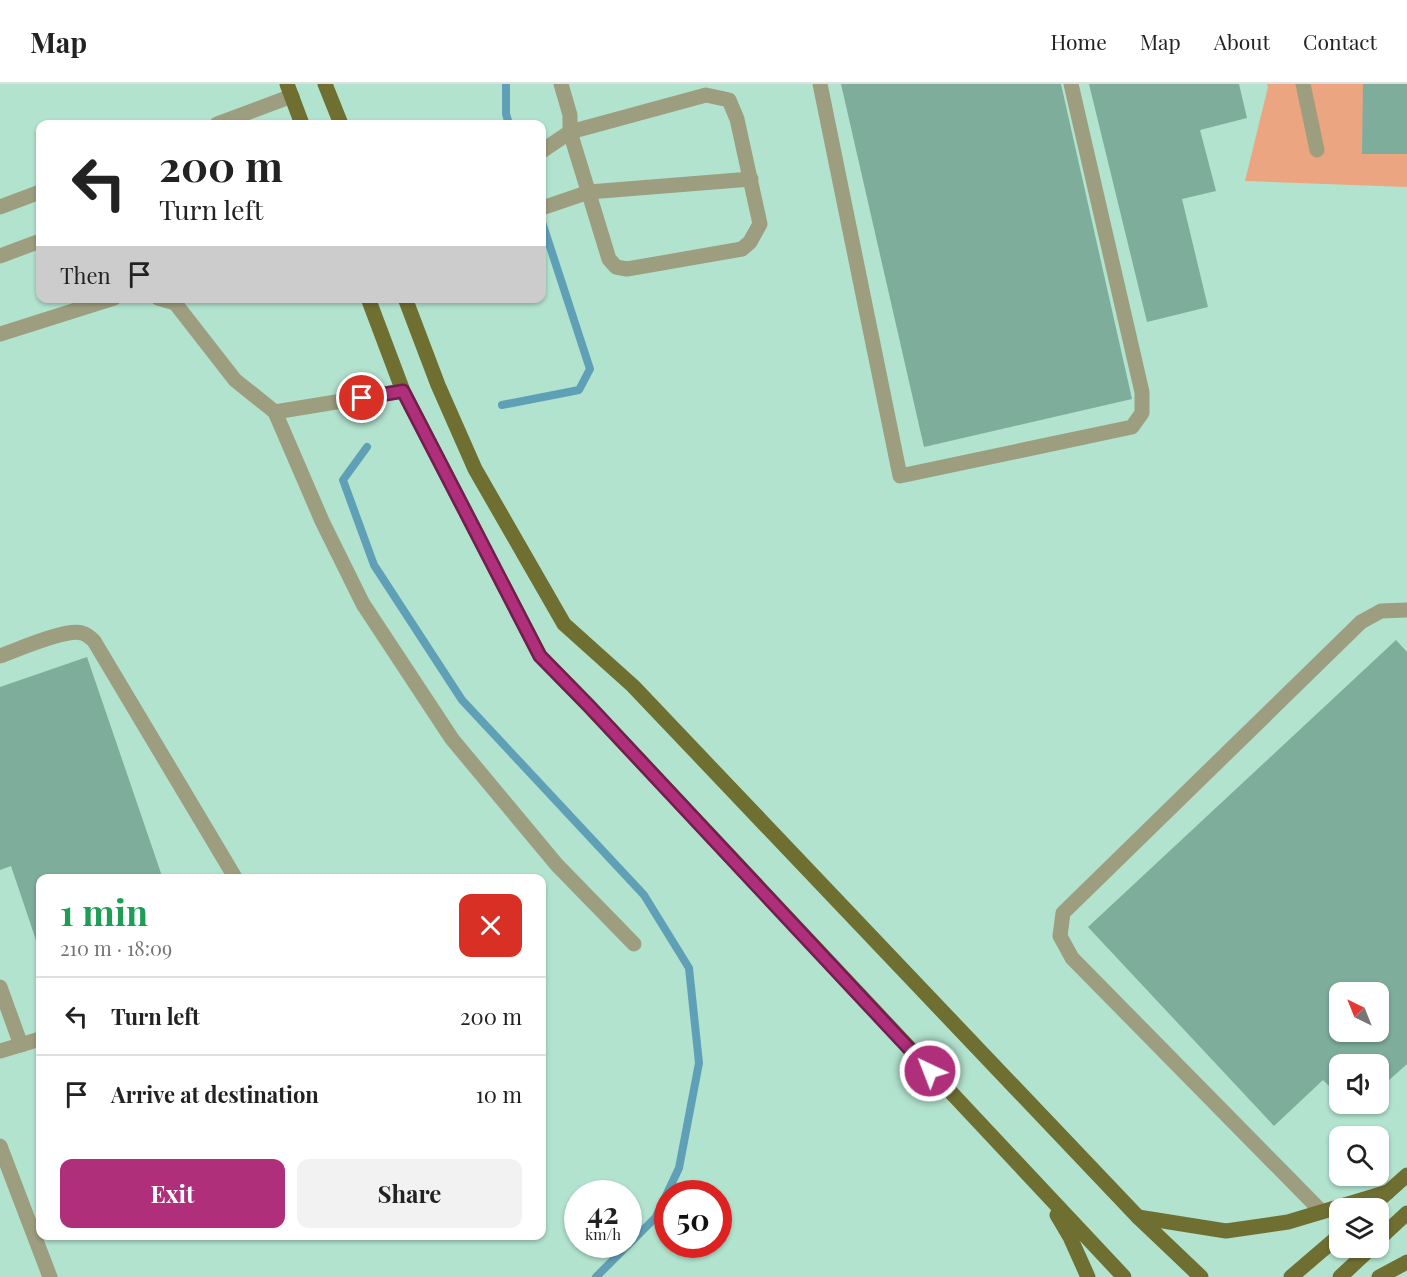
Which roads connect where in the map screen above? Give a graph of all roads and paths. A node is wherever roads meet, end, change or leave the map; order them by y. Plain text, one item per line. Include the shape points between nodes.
1 (325, 84) edge
2 (561, 84) edge
3 (820, 84) edge
4 (1071, 84) edge
5 (1303, 84) edge
6 (290, 90) edge
7 (226, 120) edge
8 (301, 120) edge
9 (338, 120) edge
10 (570, 132) junction
11 (546, 148) edge
12 (1317, 150) dead end
13 (751, 179) junction
14 (589, 192) junction
15 (36, 194) edge
16 (546, 206) edge
17 (0, 207) edge
18 (36, 242) edge
19 (0, 256) edge
20 (98, 303) edge
21 (175, 303) edge
22 (370, 303) edge
23 (407, 303) edge
24 (0, 334) edge
25 (403, 391) junction
26 (275, 412) junction
27 (1407, 610) edge
28 (0, 657) edge
29 (233, 874) edge
30 (634, 944) dead end
31 (0, 987) edge
32 (36, 1040) edge
33 (21, 1045) junction
34 (0, 1051) edge
35 (0, 1146) edge
36 (1407, 1175) edge
37 (1044, 1192) junction
38 (1388, 1192) junction
39 (1381, 1198) edge
40 (1322, 1212) junction
41 (1407, 1213) edge
42 (1138, 1216) junction
43 (1389, 1230) edge
44 (1329, 1244) edge
45 (1360, 1258) edge
46 (1407, 1261) edge
47 (1122, 1276) edge
48 (50, 1277) edge
49 (1088, 1277) edge
50 (1201, 1277) edge
51 (1291, 1277) edge
52 (1340, 1277) edge
53 (1379, 1277) edge
54 (1389, 1277) edge

1 - 9 main road
2 - 10 lane via 570,115
3 - 4 lane via 900,476 1132,427 1142,413 1142,392
5 - 12 lane
6 - 7 lane
6 - 8 main road
10 - 11 lane
10 - 13 lane via 706,94 729,100
10 - 14 lane
13 - 14 lane
13 - 14 lane via 760,224 742,249 627,269 616,267 609,259
14 - 16 lane
15 - 17 lane
18 - 19 lane
20 - 24 lane
21 - 26 lane via 235,380
22 - 25 main road
23 - 42 main road via 475,469 564,624 633,686
25 - 26 lane
25 - 37 main road via 540,656
26 - 30 lane via 363,604 452,739 557,865
27 - 40 lane via 1381,611 1361,622 1063,913 1060,936 1072,958
28 - 29 lane via 59,635 82,633 94,640
31 - 33 lane
32 - 33 lane
33 - 34 lane
35 - 48 lane
36 - 38 main road
37 - 47 main road
37 - 49 main road
38 - 39 main road
38 - 40 main road
40 - 42 main road via 1288,1222 1226,1231
41 - 43 main road
42 - 50 main road
44 - 51 main road
45 - 52 main road
46 - 53 main road, bridge
46 - 54 main road

